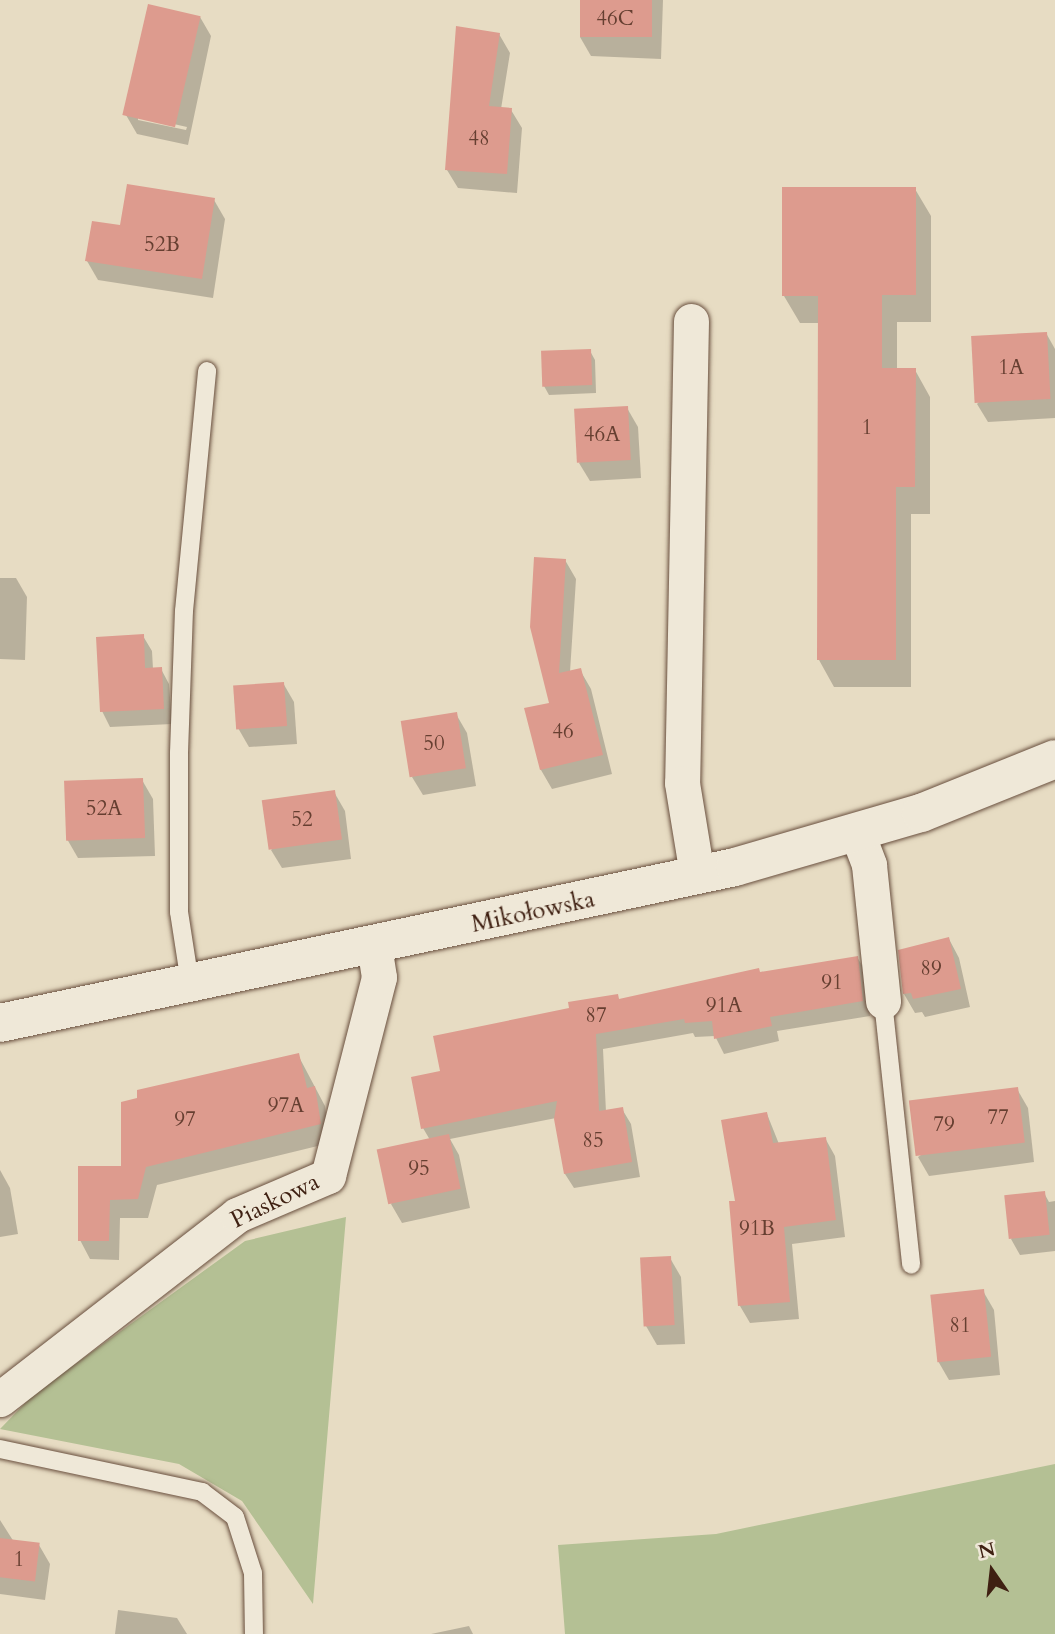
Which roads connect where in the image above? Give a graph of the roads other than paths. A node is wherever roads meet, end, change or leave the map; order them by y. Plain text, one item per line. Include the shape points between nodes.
1 (691, 321) dead end
2 (207, 371) dead end
3 (1055, 759) edge
4 (857, 833) junction
5 (697, 875) junction
6 (374, 944) junction
7 (190, 983) junction
8 (883, 1001) joint
9 (0, 1023) edge
10 (911, 1265) dead end
11 (0, 1399) edge
12 (0, 1448) edge
13 (254, 1634) edge

1 - 5 street via 682,783
2 - 7 lane via 184,611 179,752 179,912
3 - 4 main road, Mikołowska via 980,791
4 - 5 main road, Mikołowska
4 - 8 street via 869,865
5 - 6 main road, Mikołowska
6 - 7 main road, Mikołowska
6 - 11 street, Piaskowa via 379,977 328,1176 237,1215
7 - 9 main road, Mikołowska
8 - 10 lane
12 - 13 lane via 202,1492 235,1517 253,1573

